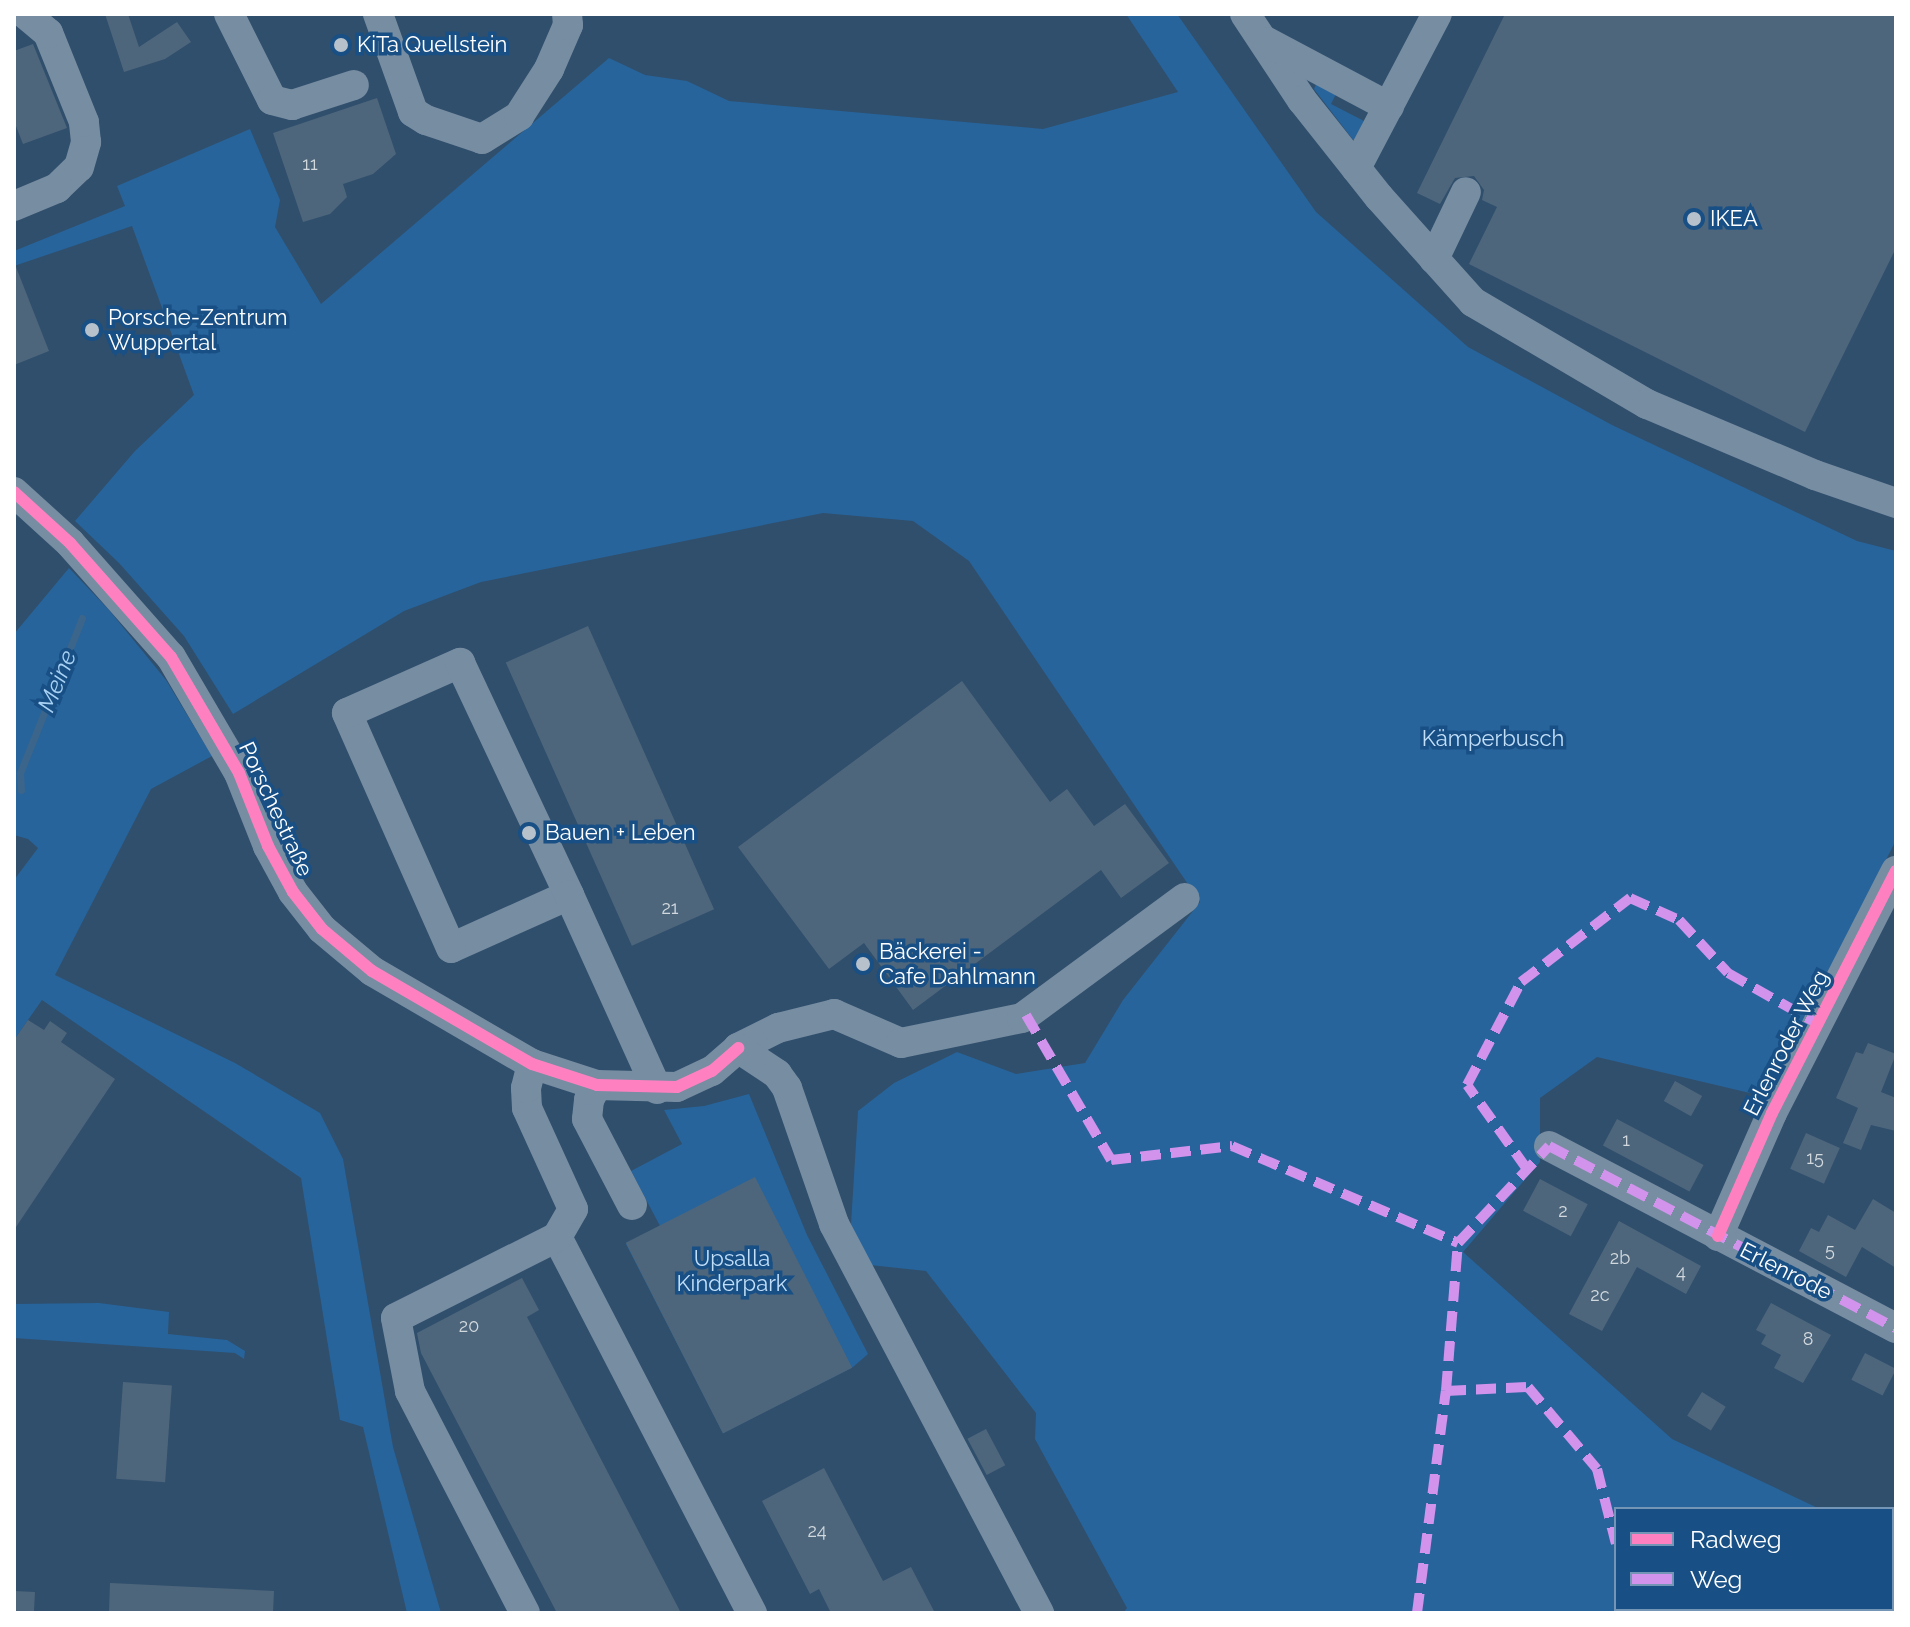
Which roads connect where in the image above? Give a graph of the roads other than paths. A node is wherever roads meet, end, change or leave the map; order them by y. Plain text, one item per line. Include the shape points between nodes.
1 (25, 14) edge
2 (229, 14) edge
3 (378, 14) edge
4 (566, 14) edge
5 (1245, 14) edge
6 (1437, 14) edge
7 (1261, 40) junction
8 (354, 85) dead end
9 (1389, 107) junction
10 (1356, 168) junction
11 (1466, 192) dead end
12 (14, 206) edge
13 (1434, 259) junction
14 (14, 492) edge
15 (1896, 503) edge
16 (1896, 871) edge
17 (569, 895) junction
18 (1185, 898) dead end
19 (738, 1048) junction
20 (532, 1064) junction
21 (597, 1085) junction
22 (657, 1089) junction
23 (1549, 1146) dead end
24 (632, 1205) dead end
25 (1718, 1236) junction
26 (557, 1237) junction
27 (1896, 1328) edge
28 (525, 1613) edge
29 (752, 1613) edge
30 (1039, 1613) edge

1 - 12 street via 48,33 84,122 86,142 79,167 57,188
2 - 8 street via 272,100 292,105
3 - 4 street via 413,112 482,139 519,116 543,80 568,25
5 - 7 street
6 - 9 street
7 - 9 street
7 - 10 street
9 - 10 street
10 - 13 street
11 - 13 street
13 - 15 street via 1473,302 1647,404
14 - 20 street, Porschestraße via 70,543 171,657 239,773 293,892 322,929 372,971
16 - 25 street, Erlenroder Weg via 1772,1113
17 - 17 street via 451,948 347,713 460,663
17 - 22 street
18 - 19 street, Porschestraße via 1022,1018 901,1043 834,1014 778,1028
19 - 22 street, Porschestraße via 712,1071 677,1087
19 - 30 street via 777,1074 787,1088 834,1224
20 - 21 street, Porschestraße
20 - 26 street via 527,1108 573,1209
21 - 22 street, Porschestraße
21 - 24 street via 587,1119
23 - 25 street, Erlenrode
25 - 27 street, Erlenrode
26 - 28 street via 396,1318 410,1391
26 - 29 street

